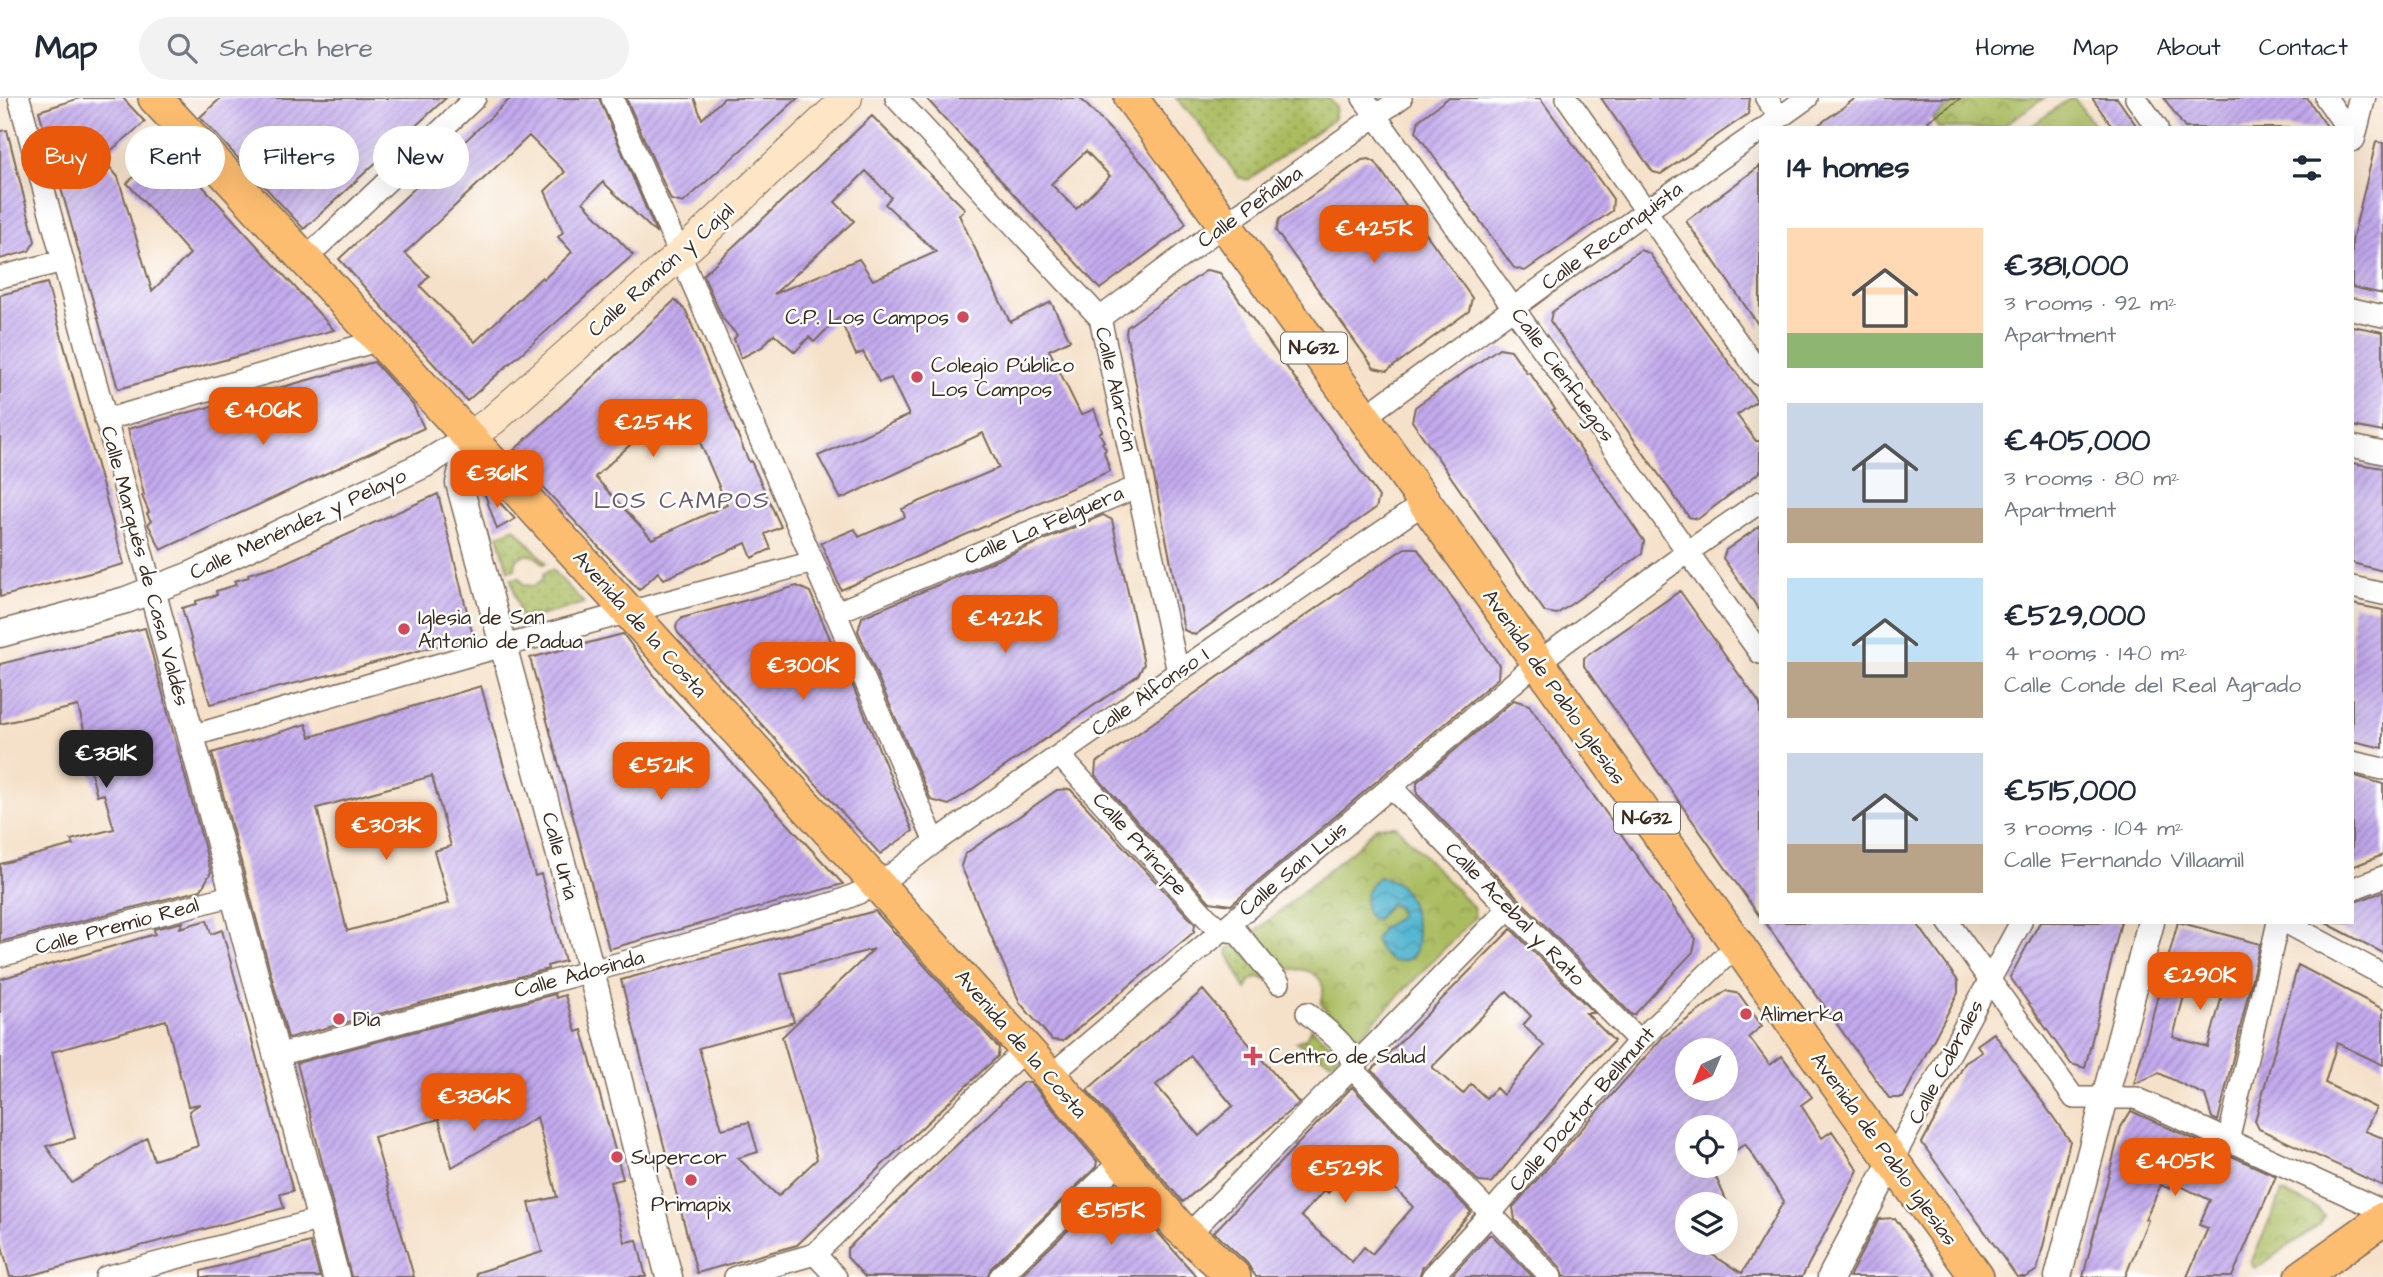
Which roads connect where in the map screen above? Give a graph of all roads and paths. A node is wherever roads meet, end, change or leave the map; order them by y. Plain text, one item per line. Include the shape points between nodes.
1 (19, 98) edge
2 (155, 98) edge
3 (475, 98) edge
4 (612, 98) edge
5 (847, 98) edge
6 (896, 98) edge
7 (1131, 98) edge
8 (1363, 98) edge
9 (1401, 98) edge
10 (1567, 98) edge
11 (1766, 98) edge
12 (1807, 98) edge
13 (2136, 98) edge
14 (2326, 98) edge
15 (2362, 98) edge
16 (1377, 116) junction
17 (1772, 123) edge
18 (2156, 126) edge
19 (2346, 126) edge
20 (2354, 128) edge
21 (1759, 132) edge
22 (1646, 211) junction
23 (1225, 223) junction
24 (679, 255) junction
25 (305, 258) junction
26 (63, 261) junction
27 (0, 278) edge
28 (1514, 306) junction
29 (2354, 309) edge
30 (2383, 316) edge
31 (1100, 318) junction
32 (380, 340) junction
33 (1759, 373) edge
34 (1363, 418) junction
35 (105, 420) junction
36 (469, 437) junction
37 (2354, 446) edge
38 (2383, 453) edge
39 (1137, 486) junction
40 (1424, 503) junction
41 (1759, 503) edge
42 (1689, 551) junction
43 (813, 562) junction
44 (2354, 587) edge
45 (152, 590) junction
46 (2383, 594) edge
47 (629, 612) junction
48 (835, 613) junction
49 (0, 634) edge
50 (503, 646) junction
51 (1759, 652) edge
52 (1537, 663) junction
53 (1178, 672) junction
54 (191, 736) junction
55 (1060, 756) junction
56 (2354, 762) edge
57 (2383, 769) edge
58 (1391, 787) junction
59 (935, 842) junction
60 (2383, 877) edge
61 (878, 885) junction
62 (2354, 888) edge
63 (234, 895) junction
64 (1509, 908) junction
65 (1949, 924) edge
66 (2020, 924) edge
67 (2150, 924) edge
68 (2278, 924) edge
69 (2289, 924) edge
70 (1221, 930) junction
71 (1737, 945) junction
72 (0, 956) edge
73 (591, 971) junction
74 (2383, 975) edge
75 (1990, 981) junction
76 (1279, 983) dead end
77 (1307, 1013) dead end
78 (1639, 1041) junction
79 (1026, 1048) junction
80 (277, 1055) junction
81 (1352, 1068) junction
82 (1050, 1076) junction
83 (2106, 1097) junction
84 (2228, 1140) junction
85 (1122, 1160) junction
86 (1892, 1161) junction
87 (2383, 1211) edge
88 (1490, 1214) junction
89 (321, 1219) junction
90 (2383, 1219) edge
91 (1187, 1236) junction
92 (814, 1254) junction
93 (1220, 1273) edge
94 (106, 1277) edge
95 (336, 1277) edge
96 (670, 1277) edge
97 (735, 1277) edge
98 (836, 1277) edge
99 (1000, 1277) edge
100 (1432, 1277) edge
101 (1551, 1277) edge
102 (1831, 1277) edge
103 (1977, 1277) edge
104 (2058, 1277) edge
105 (2302, 1277) edge

1 - 26 street, Calle Marqués de Casa Valdés
2 - 25 main road, Avenida de la Costa
3 - 25 street
4 - 24 street
5 - 24 main road, Calle Ramón y Cajal
6 - 31 street, Calle Alarcón
7 - 23 main road, Avenida de Pablo Iglesias / N-632
8 - 16 street, Calle Cienfuegos
9 - 16 street, Calle Peñalba
10 - 22 street
11 - 17 street
12 - 17 street
13 - 18 street
14 - 19 street
15 - 20 street
16 - 23 street, Calle Peñalba
16 - 28 street, Calle Cienfuegos
21 - 22 street, Calle Reconquista
22 - 28 street, Calle Reconquista
22 - 33 street
23 - 31 street, Calle Peñalba
23 - 34 main road, Avenida de Pablo Iglesias / N-632
24 - 36 main road, Calle Ramón y Cajal
24 - 43 street
25 - 32 main road, Avenida de la Costa
26 - 27 street
26 - 35 street, Calle Marqués de Casa Valdés
28 - 34 street, Calle Reconquista
28 - 42 street, Calle Cienfuegos
29 - 30 street
31 - 39 street, Calle Alarcón
32 - 35 street
32 - 36 main road, Avenida de la Costa
34 - 40 main road, Avenida de Pablo Iglesias / N-632
35 - 45 street, Calle Marqués de Casa Valdés
36 - 45 street, Calle Menéndez y Pelayo via 412,470
36 - 47 main road, Avenida de la Costa
36 - 50 street, Calle Uría via 459,483
37 - 38 street
39 - 48 street, Calle La Felguera
39 - 53 street, Calle Alarcón
40 - 52 main road, Avenida de Pablo Iglesias / N-632
40 - 53 street, Calle Alfonso I
41 - 42 street, Calle San Luis
42 - 51 street, Calle Cienfuegos
42 - 52 street, Calle San Luis
43 - 47 street
43 - 48 street
44 - 46 street
45 - 49 street, Calle Menéndez y Pelayo
45 - 54 street, Calle Marqués de Casa Valdés
47 - 50 street
47 - 61 main road, Avenida de la Costa
48 - 59 street
50 - 54 street
50 - 73 street, Calle Uría
52 - 58 street, Calle San Luis
52 - 71 main road, Avenida de Pablo Iglesias / N-632
53 - 55 street, Calle Alfonso I
54 - 63 street, Calle Marqués de Casa Valdés
55 - 59 street, Calle Alfonso I
55 - 70 street, Calle Príncipe
56 - 57 street
58 - 64 street, Calle Acebal y Rato
58 - 70 street, Calle San Luis
59 - 61 street, Calle Alfonso I
60 - 62 street
61 - 73 street, Calle Adosinda via 837,902
61 - 79 main road, Avenida de la Costa
63 - 72 street, Calle Premio Real
63 - 80 street, Calle Marqués de Casa Valdés
64 - 78 street, Calle Acebal y Rato
64 - 81 street
65 - 75 street
66 - 75 street, Calle Cabrales
67 - 83 street
68 - 84 street
69 - 74 street
70 - 76 street, Calle Príncipe via 1237,932
70 - 82 street, Calle San Luis
71 - 78 street, Calle Doctor Bellmunt
71 - 86 main road, Avenida de Pablo Iglesias / N-632
73 - 80 street, Calle Adosinda
73 - 96 street, Calle Uría
75 - 83 street via 2074,1097
75 - 86 street, Calle Cabrales
77 - 81 street via 1346,1048 1353,1058
78 - 88 street, Calle Doctor Bellmunt
79 - 82 main road, Avenida de la Costa
79 - 92 street
80 - 89 street, Calle Marqués de Casa Valdés
81 - 88 street
81 - 91 street
82 - 85 main road, Avenida de la Costa
83 - 84 street via 2136,1098
83 - 104 street
84 - 87 street
85 - 91 main road, Avenida de la Costa
85 - 99 street
86 - 102 street, Calle Cabrales
86 - 103 main road, Avenida de Pablo Iglesias / N-632
88 - 100 street, Calle Doctor Bellmunt
88 - 101 street
89 - 94 street
89 - 95 street, Calle Marqués de Casa Valdés
90 - 105 main road
91 - 93 main road, Avenida de la Costa
92 - 97 street
92 - 98 street

